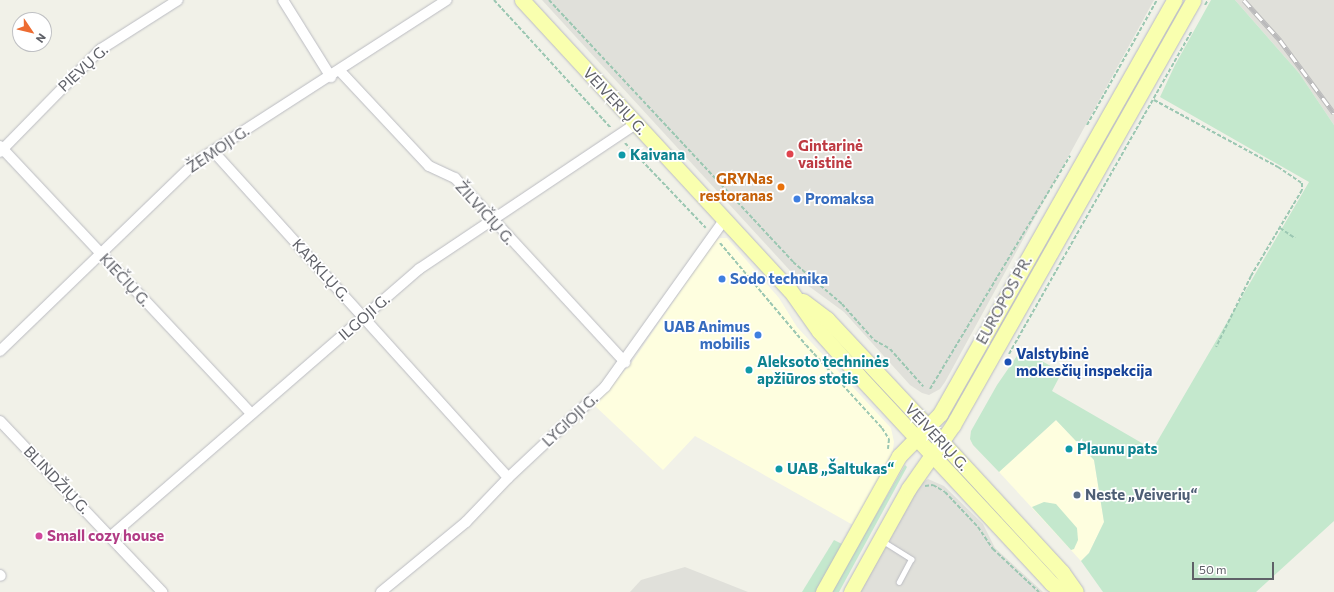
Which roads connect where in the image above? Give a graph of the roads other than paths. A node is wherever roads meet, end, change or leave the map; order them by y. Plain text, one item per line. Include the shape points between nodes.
1 (178, 0) edge
2 (283, 0) edge
3 (447, 0) edge
4 (522, 0) edge
5 (1174, 0) edge
6 (1199, 3) edge
7 (340, 71) junction
8 (331, 77) junction
9 (636, 124) junction
10 (1, 149) edge
11 (213, 151) junction
12 (490, 219) junction
13 (725, 219) junction
14 (100, 254) junction
15 (790, 290) junction
16 (363, 317) junction
17 (0, 351) edge
18 (625, 362) junction
19 (251, 413) junction
20 (0, 421) edge
21 (928, 427) junction
22 (916, 438) junction
23 (942, 442) junction
24 (932, 455) junction
25 (508, 478) junction
26 (111, 536) junction
27 (880, 540) junction
28 (899, 582) dead end
29 (162, 592) edge
30 (381, 592) edge
31 (823, 592) edge
32 (851, 592) edge
33 (1063, 592) edge
34 (1076, 592) edge

1 - 10 street, PIEVŲ G. via 100,49
2 - 8 street
3 - 7 street, ŽEMOJI G.
4 - 9 main road, VEIVERIŲ G.
5 - 21 main road, EUROPOS PR. via 940,414
6 - 23 main road, EUROPOS PR. via 1141,92
7 - 8 street, ŽEMOJI G.
7 - 12 street, ŽILVIČIŲ G. via 429,166 454,178
8 - 11 street, ŽEMOJI G.
9 - 12 street, ILGOJI G.
9 - 13 main road, VEIVERIŲ G.
10 - 14 street, KIEČIŲ G.
11 - 14 street, ŽEMOJI G. via 185,171
11 - 16 street, KARKLŲ G.
12 - 16 street, ILGOJI G. via 433,258
12 - 18 street, ŽILVIČIŲ G.
13 - 15 main road, VEIVERIŲ G.
13 - 18 street, LYGIOJI G.
14 - 17 street, ŽEMOJI G.
14 - 19 street, KIEČIŲ G.
15 - 21 main road, VEIVERIŲ G. via 827,320
15 - 22 main road, VEIVERIŲ G. via 819,331
16 - 19 street, ILGOJI G.
16 - 25 street, KARKLŲ G.
18 - 25 street, LYGIOJI G. via 605,387
19 - 26 street, ILGOJI G.
20 - 26 street, BLINDŽIŲ G.
21 - 22 main road, EUROPOS PR.
21 - 23 main road, VEIVERIŲ G.
22 - 24 main road, VEIVERIŲ G.
22 - 31 main road, EUROPOS PR. via 899,456
23 - 24 main road, EUROPOS PR.
23 - 34 main road, VEIVERIŲ G. via 1062,572
24 - 27 main road, EUROPOS PR. via 909,488
24 - 33 main road, VEIVERIŲ G.
25 - 30 street, LYGIOJI G. via 466,522
26 - 29 street, BLINDŽIŲ G.
27 - 28 lane via 911,559
27 - 32 main road, EUROPOS PR.

